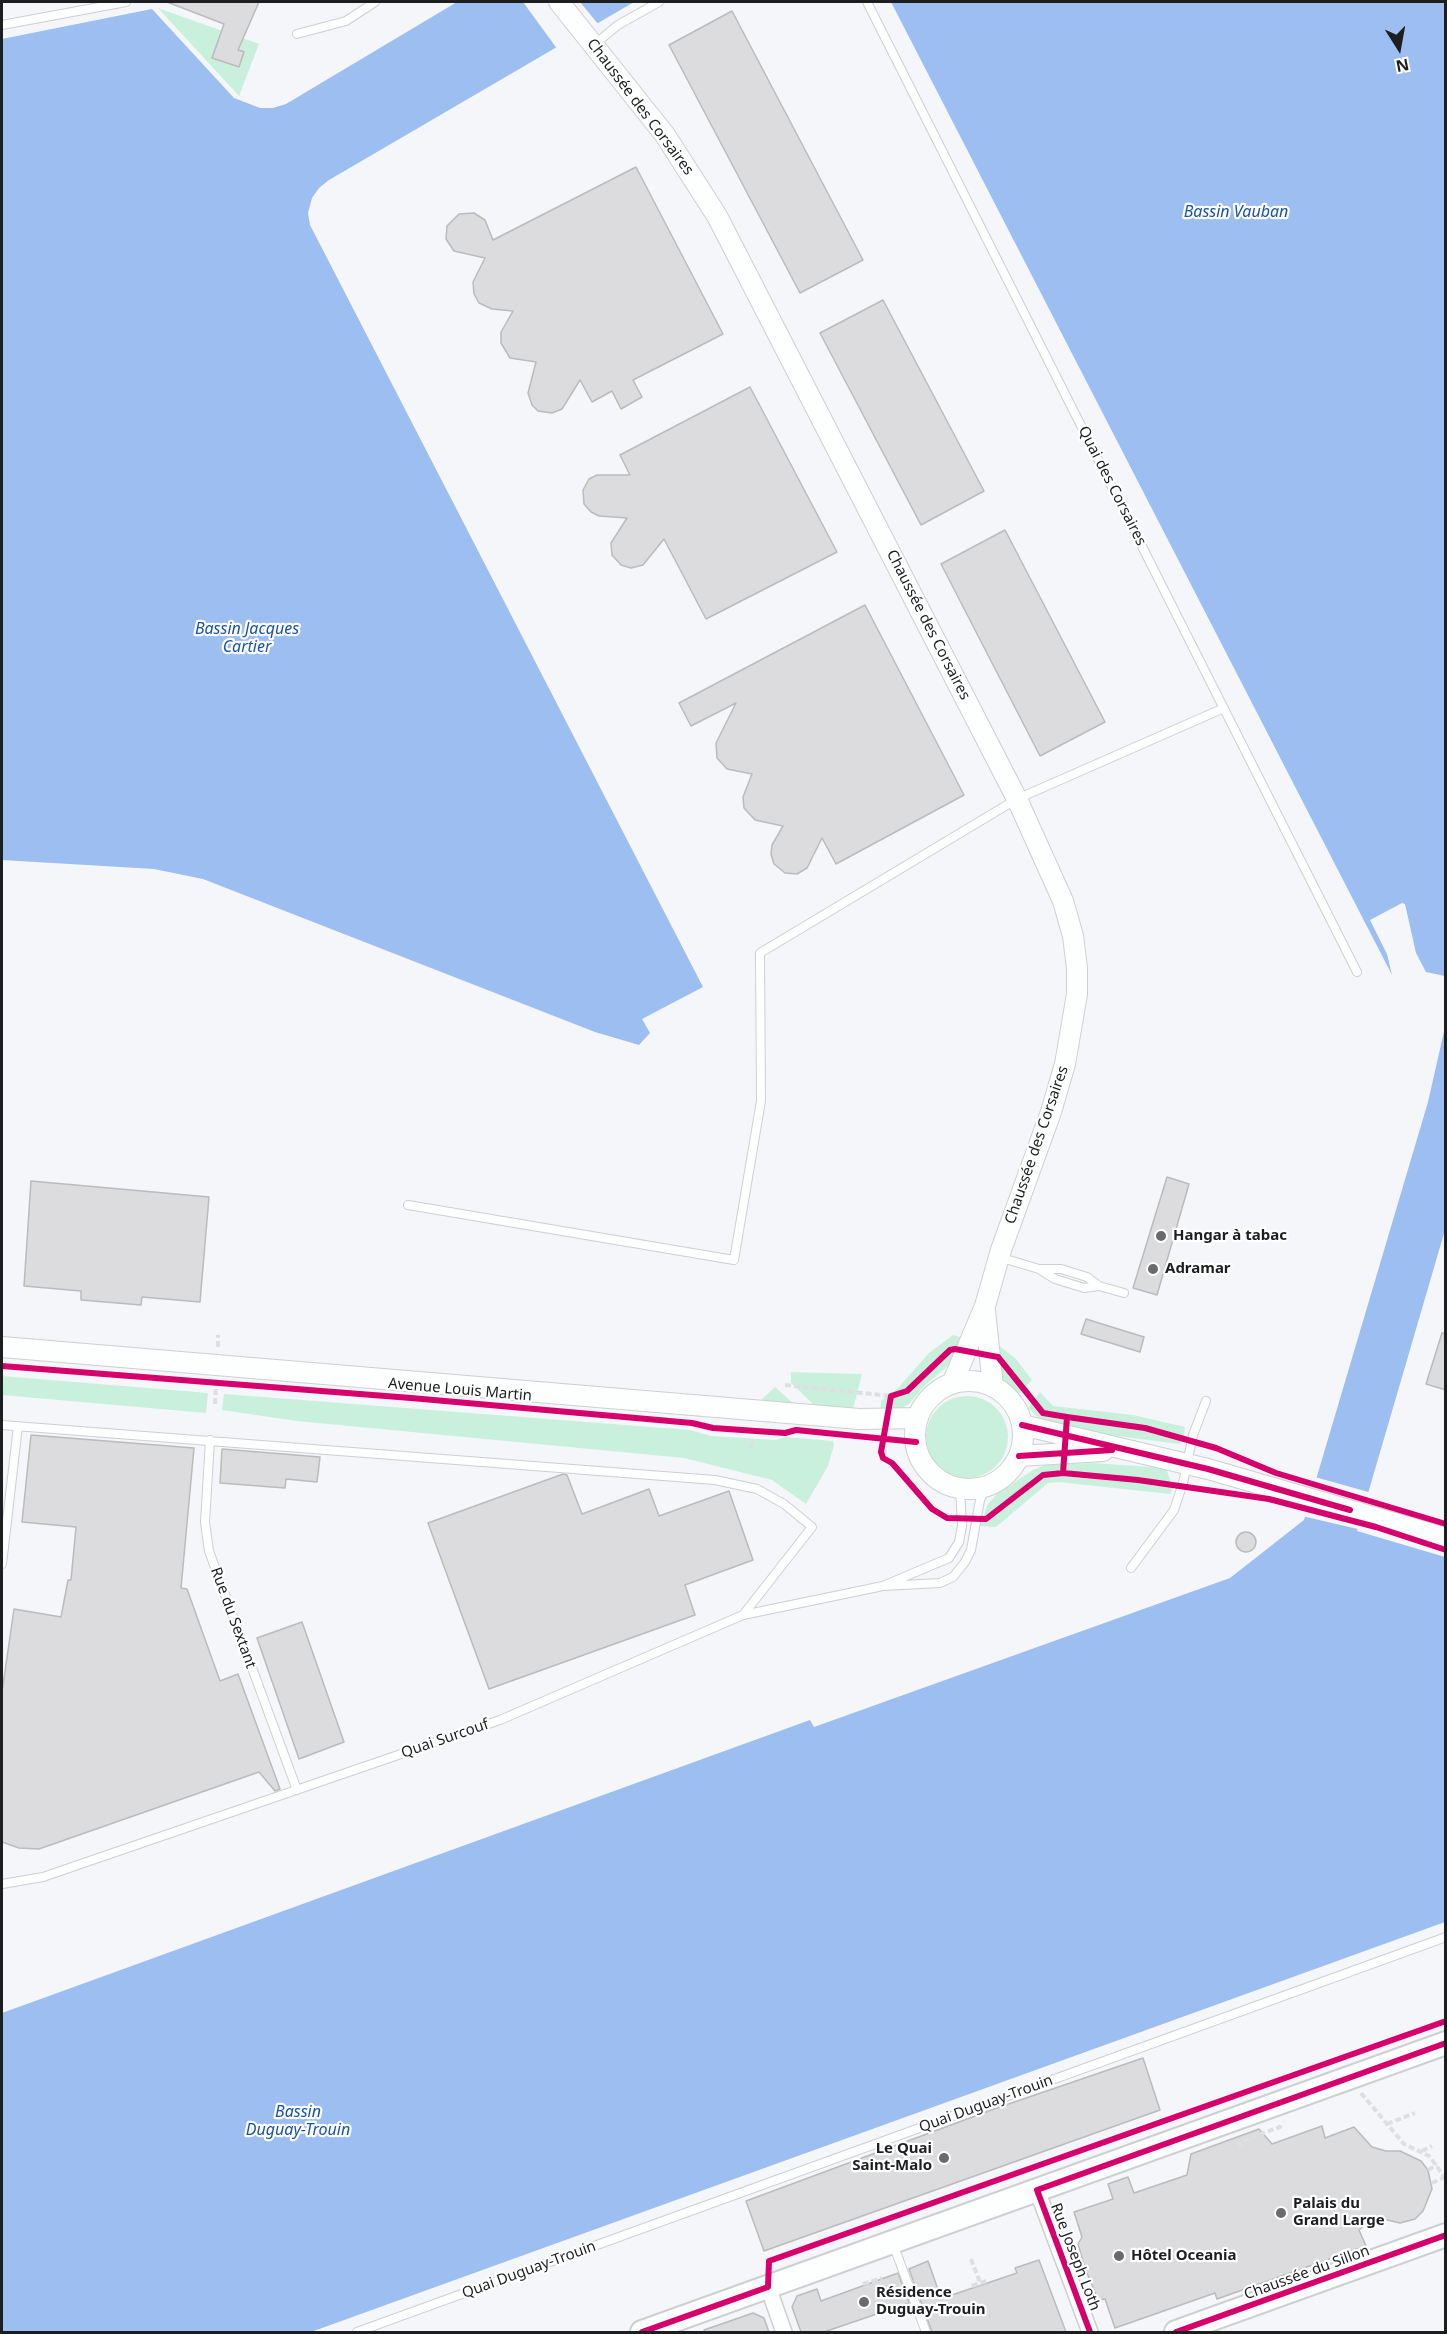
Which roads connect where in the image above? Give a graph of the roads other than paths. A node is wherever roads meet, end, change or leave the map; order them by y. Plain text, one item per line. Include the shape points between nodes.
1 (126, 2) edge
2 (375, 2) edge
3 (559, 2) edge
4 (659, 2) edge
5 (867, 2) edge
6 (100, 4) edge
7 (2, 25) edge
8 (297, 34) dead end
9 (594, 45) junction
10 (1224, 708) junction
11 (1017, 799) junction
12 (1357, 972) dead end
13 (408, 1205) dead end
14 (999, 1257) junction
15 (1124, 1293) dead end
16 (985, 1306) junction
17 (2, 1347) edge
18 (952, 1384) junction
19 (993, 1386) junction
20 (1206, 1401) dead end
21 (918, 1418) junction
22 (2, 1425) edge
23 (1022, 1425) junction
24 (18, 1426) junction
25 (210, 1440) junction
26 (1117, 1449) junction
27 (1019, 1456) junction
28 (1187, 1464) junction
29 (996, 1482) junction
30 (960, 1488) junction
31 (1446, 1538) edge
32 (2, 1564) edge
33 (1131, 1568) dead end
34 (883, 1586) junction
35 (743, 1615) junction
36 (297, 1790) junction
37 (2, 1884) edge
38 (1446, 1937) edge
39 (1446, 2043) edge
40 (1037, 2190) junction
41 (1446, 2235) edge
42 (892, 2242) junction
43 (768, 2287) junction
44 (357, 2332) edge
45 (642, 2332) edge
46 (784, 2332) edge
47 (926, 2332) edge
48 (1090, 2332) edge
49 (1176, 2332) edge

1 - 6 lane
2 - 8 lane via 346,21
3 - 9 street, Chaussée des Corsaires
4 - 9 lane via 618,25
5 - 10 lane, Quai des Corsaires
6 - 7 lane
9 - 11 street, Chaussée des Corsaires via 665,135 717,216
10 - 11 lane
10 - 12 lane, Quai des Corsaires
11 - 13 lane via 760,953 761,1101 734,1260
11 - 14 street, Chaussée des Corsaires via 1063,901 1073,936 1077,994 1065,1064 1051,1112
14 - 15 lane via 1040,1269 1061,1269
14 - 16 street, Chaussée des Corsaires
16 - 18 street, Chaussée des Corsaires
16 - 19 street, Chaussée des Corsaires
17 - 21 street, Avenue Louis Martin via 859,1419
18 - 19 street via 966,1381
18 - 21 street via 931,1397
19 - 23 street via 1013,1404
20 - 28 lane
21 - 30 street via 916,1442 920,1456 939,1479
22 - 24 lane
23 - 26 street
23 - 27 street
24 - 25 lane
24 - 32 lane
25 - 35 lane via 715,1480 757,1489 784,1504 812,1527
25 - 36 lane, Rue du Sextant via 205,1522 209,1551
26 - 27 street
26 - 28 street
27 - 29 street
28 - 31 street
28 - 33 lane via 1174,1510
29 - 30 street
29 - 34 lane via 984,1491 971,1550 953,1577 928,1586
30 - 34 lane via 962,1526 959,1542 949,1558
34 - 35 lane, Quai Surcouf
35 - 36 lane, Quai Surcouf via 500,1720
36 - 37 lane, Quai Surcouf via 43,1877
38 - 44 lane, Quai Duguay-Trouin
39 - 40 main road
40 - 42 main road
40 - 48 street, Rue Joseph Loth
41 - 49 main road, Chaussée du Sillon
42 - 43 main road
42 - 47 lane
43 - 45 main road
43 - 46 street

